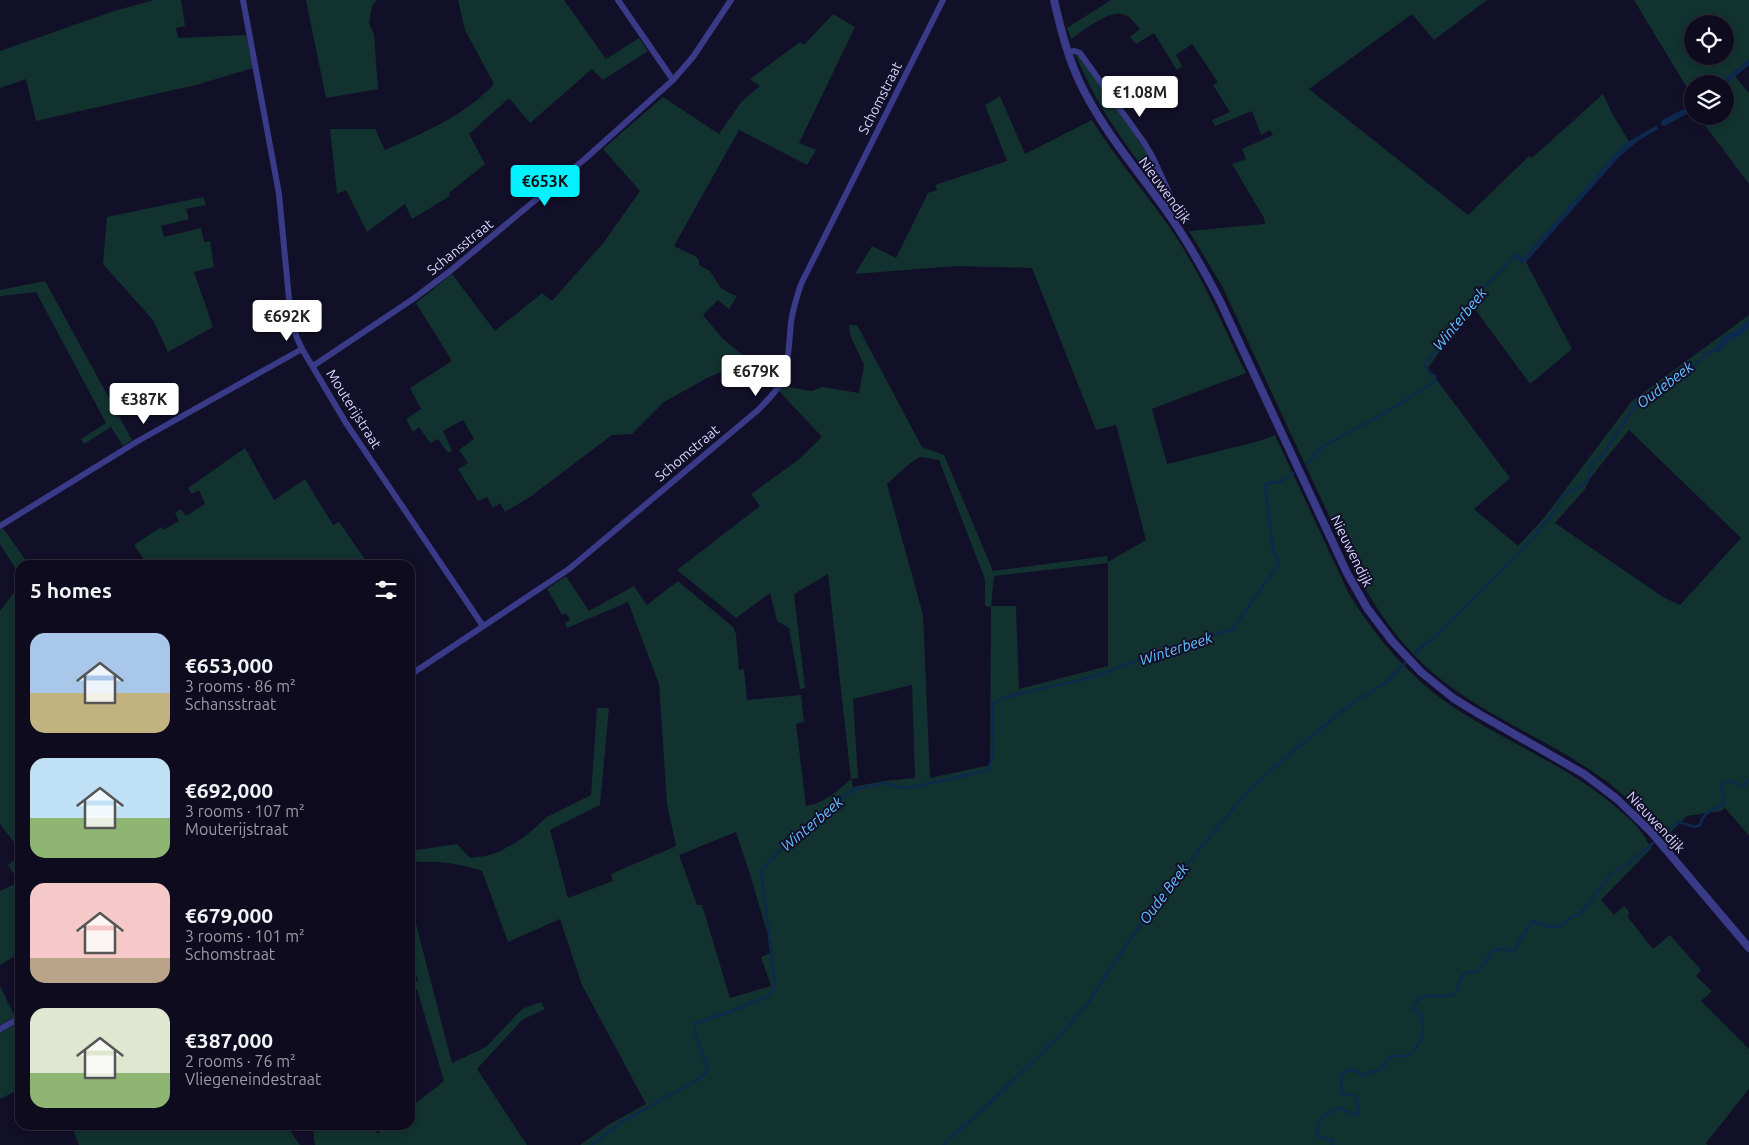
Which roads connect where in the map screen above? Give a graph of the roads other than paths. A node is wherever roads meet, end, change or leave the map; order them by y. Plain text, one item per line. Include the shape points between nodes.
1 (243, 0) edge
2 (618, 0) edge
3 (731, 0) edge
4 (943, 0) edge
5 (1054, 0) edge
6 (1067, 52) junction
7 (673, 80) junction
8 (1163, 206) junction
9 (302, 349) junction
10 (313, 366) junction
11 (0, 526) edge
12 (483, 626) junction
13 (415, 672) edge
14 (1749, 948) edge
15 (15, 1021) edge
16 (0, 1029) edge

1 - 9 street, Mouterijstraat via 279,194 291,320
2 - 7 street
3 - 7 street, Schansstraat via 693,57
4 - 12 street, Schomstraat via 801,284 792,320 789,354 774,393 569,569
5 - 6 street, Nieuwendijk
6 - 8 street, Nieuwendijk via 1103,125
6 - 8 street via 1080,53 1154,158 1171,197 1170,202
7 - 10 street, Schansstraat via 559,182 449,272
8 - 14 street, Nieuwendijk via 1212,285 1347,573 1383,631 1410,661 1453,698 1584,774 1617,799 1651,832
9 - 10 street, Mouterijstraat
9 - 11 street via 146,436
10 - 12 street, Mouterijstraat via 351,430
12 - 13 street, Schomstraat
15 - 16 street

